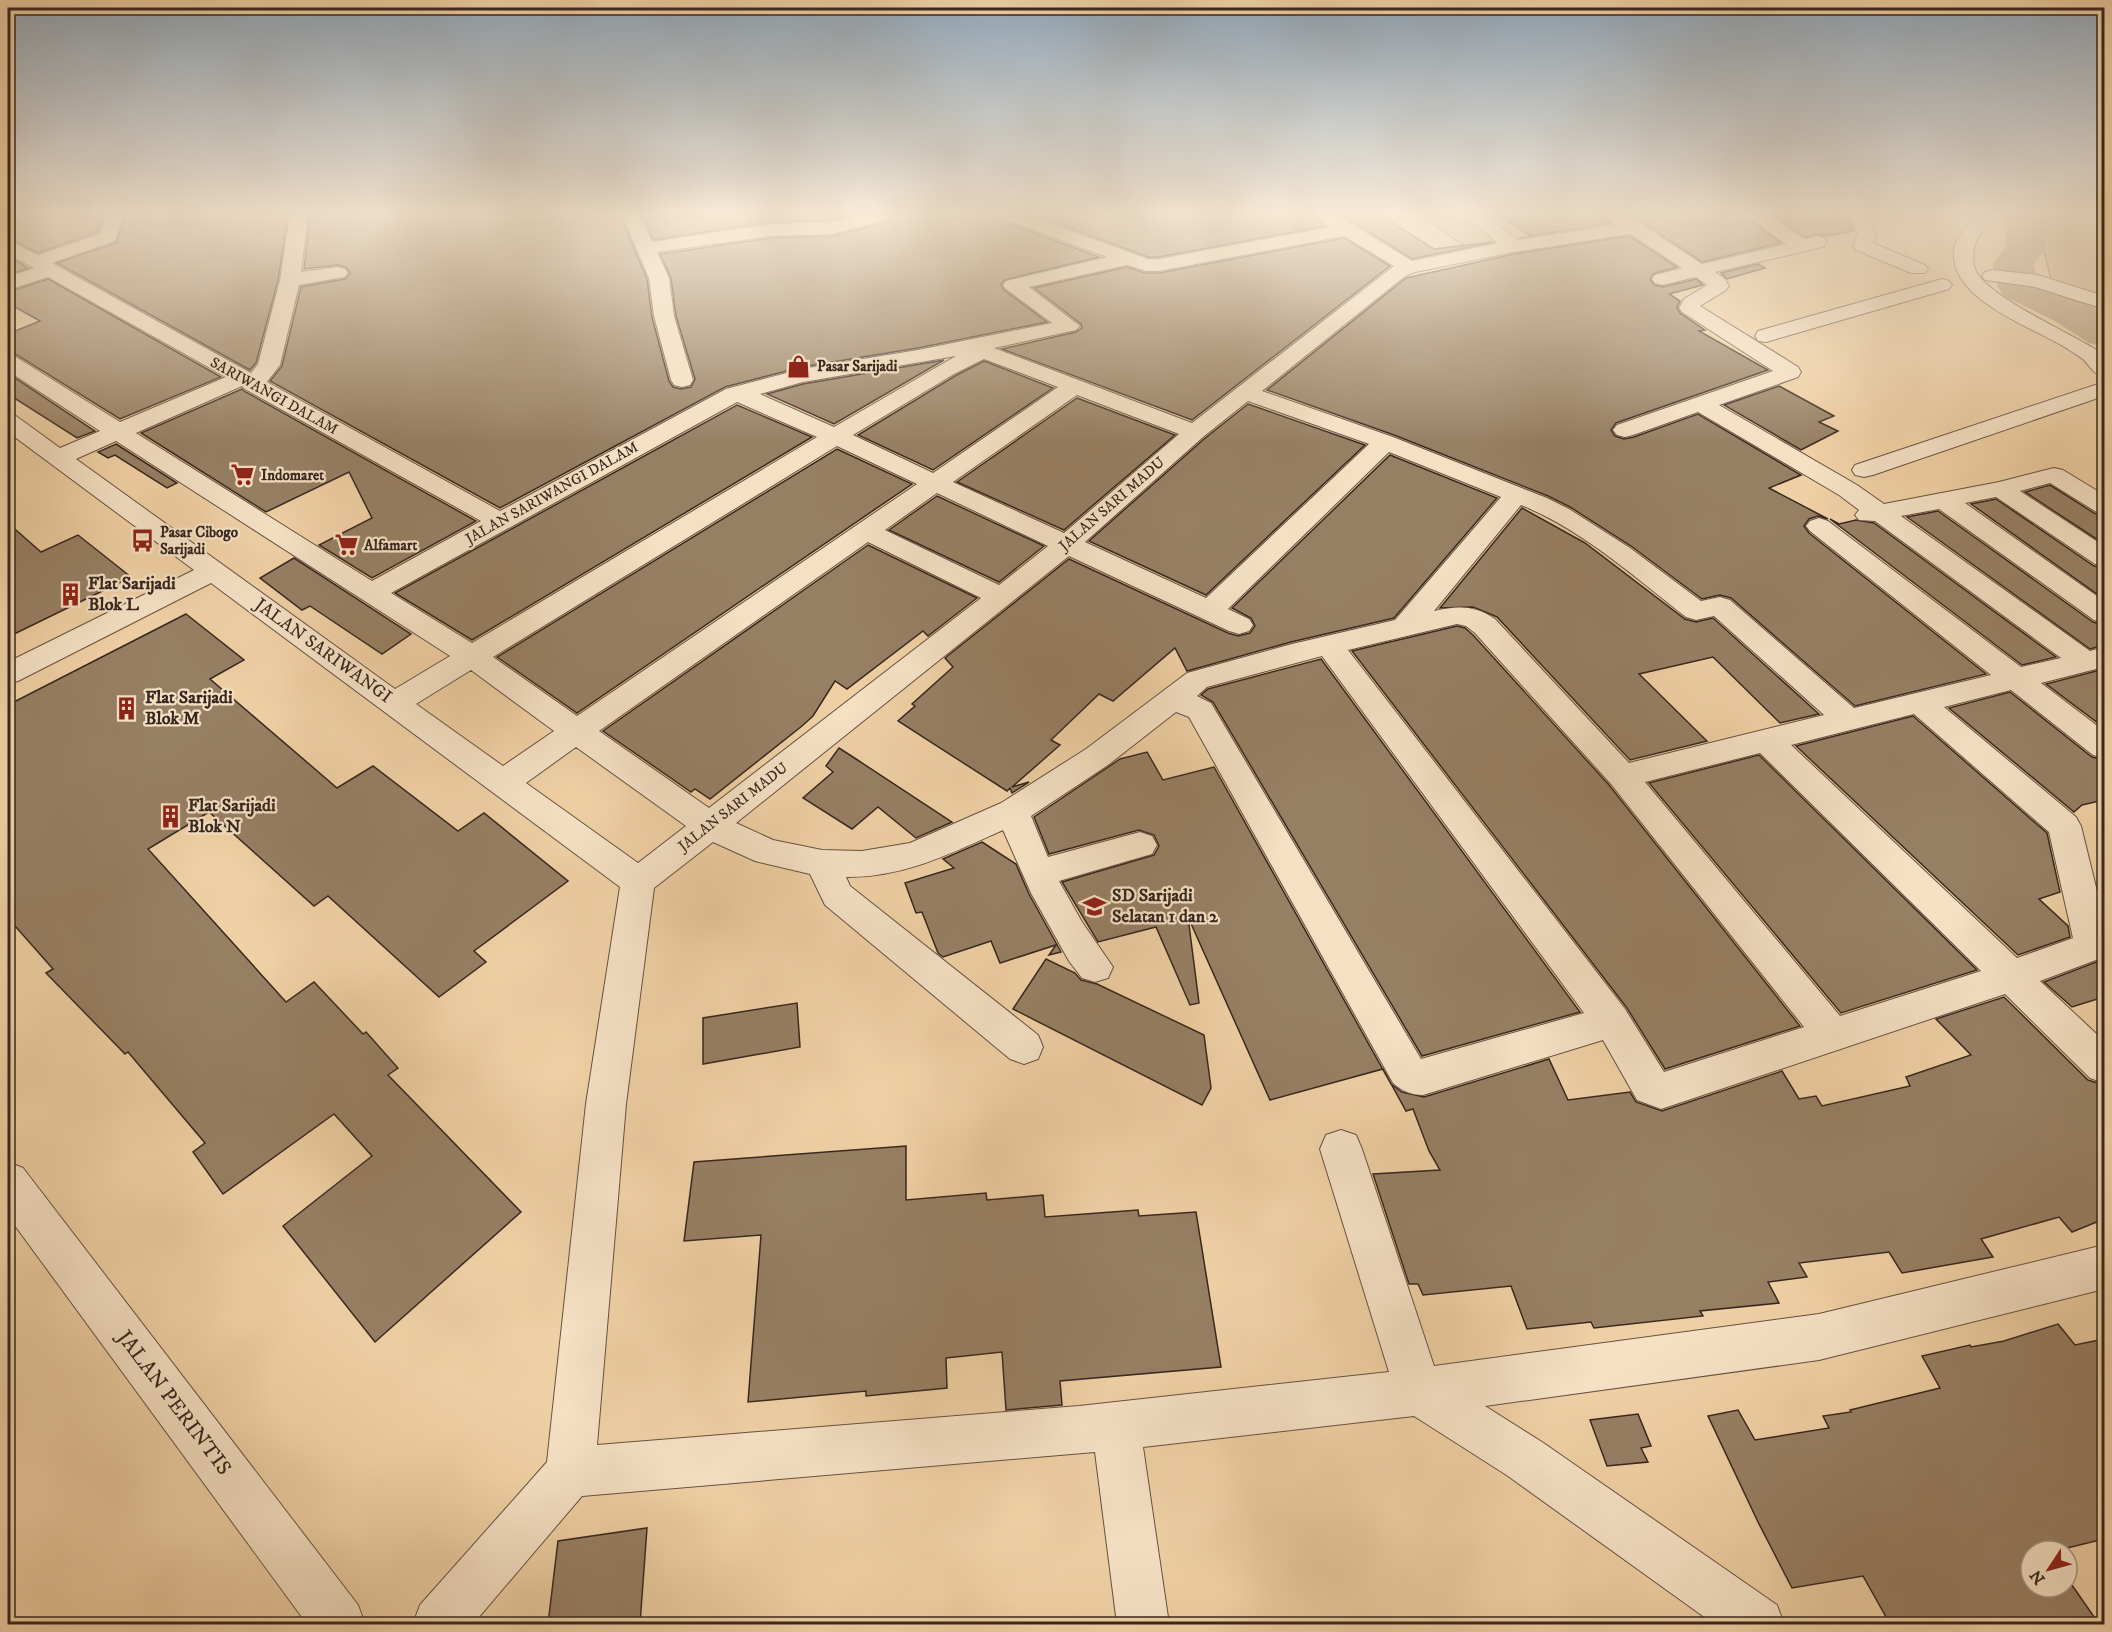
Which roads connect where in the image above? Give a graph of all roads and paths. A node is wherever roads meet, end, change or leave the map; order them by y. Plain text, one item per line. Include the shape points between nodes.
1 (87, 291) edge
2 (287, 291) edge
3 (661, 291) edge
4 (1021, 291) edge
5 (1374, 291) edge
6 (1711, 291) edge
7 (1921, 291) edge
8 (1959, 291) edge
9 (1984, 291) edge
10 (2049, 291) edge
11 (2009, 310) junction
12 (2073, 315) edge
13 (1766, 336) dead end
14 (8, 362) edge
15 (2104, 370) edge
16 (682, 380) dead end
17 (247, 381) junction
18 (1075, 386) junction
19 (2104, 389) edge
20 (1247, 393) junction
21 (734, 394) junction
22 (1699, 403) junction
23 (8, 421) edge
24 (1625, 430) dead end
25 (117, 431) junction
26 (1195, 432) junction
27 (835, 436) junction
28 (1385, 442) junction
29 (57, 458) junction
30 (1864, 470) dead end
31 (936, 484) junction
32 (2000, 489) junction
33 (1516, 494) junction
34 (1942, 500) junction
35 (2104, 506) edge
36 (1880, 512) junction
37 (501, 522) junction
38 (866, 531) junction
39 (1065, 545) junction
40 (2104, 558) edge
41 (214, 571) junction
42 (370, 593) junction
43 (1001, 597) junction
44 (1209, 611) junction
45 (2104, 614) edge
46 (1239, 625) dead end
47 (1405, 627) junction
48 (1330, 647) junction
49 (471, 656) junction
50 (2095, 659) edge
51 (8, 674) edge
52 (2019, 679) junction
53 (1172, 701) junction
54 (1919, 702) junction
55 (395, 703) junction
56 (1848, 720) junction
57 (577, 731) junction
58 (1767, 741) junction
59 (2104, 747) edge
60 (1622, 776) junction
61 (503, 782) junction
62 (1013, 812) junction
63 (710, 826) junction
64 (1140, 845) dead end
65 (822, 863) junction
66 (1038, 873) junction
67 (638, 882) junction
68 (1095, 967) dead end
69 (2009, 976) junction
70 (1612, 1021) junction
71 (1830, 1034) junction
72 (1024, 1047) dead end
73 (2104, 1066) edge
74 (1341, 1149) dead end
75 (8, 1182) edge
76 (2104, 1267) edge
77 (1419, 1392) junction
78 (1116, 1427) junction
79 (570, 1472) junction
80 (339, 1624) edge
81 (439, 1624) edge
82 (1143, 1624) edge
83 (1758, 1624) edge

1 - 17 street, SARIWANGI DALAM
2 - 17 street via 269,365
3 - 16 street via 664,316
4 - 21 street, JALAN SARIWANGI DALAM via 1069,326 802,376
5 - 20 street, JALAN SARI MADU
6 - 22 street via 1689,308 1790,372
7 - 13 street
8 - 11 street
9 - 11 street
10 - 12 street
11 - 12 street
12 - 15 street
14 - 25 street
17 - 25 street
17 - 37 street, SARIWANGI DALAM
18 - 26 street
18 - 27 street via 983,351
18 - 31 street
19 - 30 street
20 - 26 street, JALAN SARI MADU
20 - 28 street
21 - 27 street
21 - 37 street, JALAN SARIWANGI DALAM
22 - 24 street
22 - 36 street
23 - 29 street, JALAN SARIWANGI
25 - 29 street
25 - 42 street
26 - 39 street, JALAN SARI MADU
27 - 31 street
27 - 49 street
28 - 33 street
28 - 44 street
29 - 41 street, JALAN SARIWANGI
31 - 38 street
31 - 39 street
32 - 34 street
32 - 35 street via 2054,475
32 - 40 street
33 - 47 street
33 - 56 street via 1560,514 1591,534 1696,611 1720,606
34 - 36 street
34 - 45 street
36 - 50 street
36 - 52 street via 1819,526
37 - 42 street, JALAN SARIWANGI DALAM
38 - 43 street
38 - 57 street
39 - 43 street, JALAN SARI MADU
39 - 44 street
41 - 51 street
41 - 55 street, JALAN SARIWANGI
42 - 49 street
43 - 63 street, JALAN SARI MADU
44 - 46 street
47 - 48 street
47 - 60 street via 1457,615 1475,619
48 - 53 street via 1197,680
48 - 70 street
49 - 55 street
49 - 57 street
50 - 52 street
52 - 54 street
52 - 59 street
53 - 62 street via 1097,758
53 - 70 street via 1200,710 1407,1071 1414,1077
54 - 56 street
54 - 69 street via 2064,826 2093,946
55 - 61 street, JALAN SARIWANGI
56 - 58 street
57 - 61 street
57 - 63 street
58 - 60 street
58 - 69 street
60 - 71 street
61 - 67 street, JALAN SARIWANGI
62 - 65 street via 915,855 862,864
62 - 66 street
63 - 65 street via 766,852
63 - 67 street, JALAN SARI MADU
64 - 66 street
65 - 72 street via 837,895
66 - 68 street
67 - 79 street via 606,1104
69 - 71 street
69 - 73 street
70 - 71 street via 1651,1087 1661,1091
74 - 77 street
75 - 80 street, JALAN PERINTIS
76 - 77 street via 1819,1337
77 - 78 street
77 - 83 street via 1525,1459
78 - 79 street
78 - 82 street
79 - 81 street

